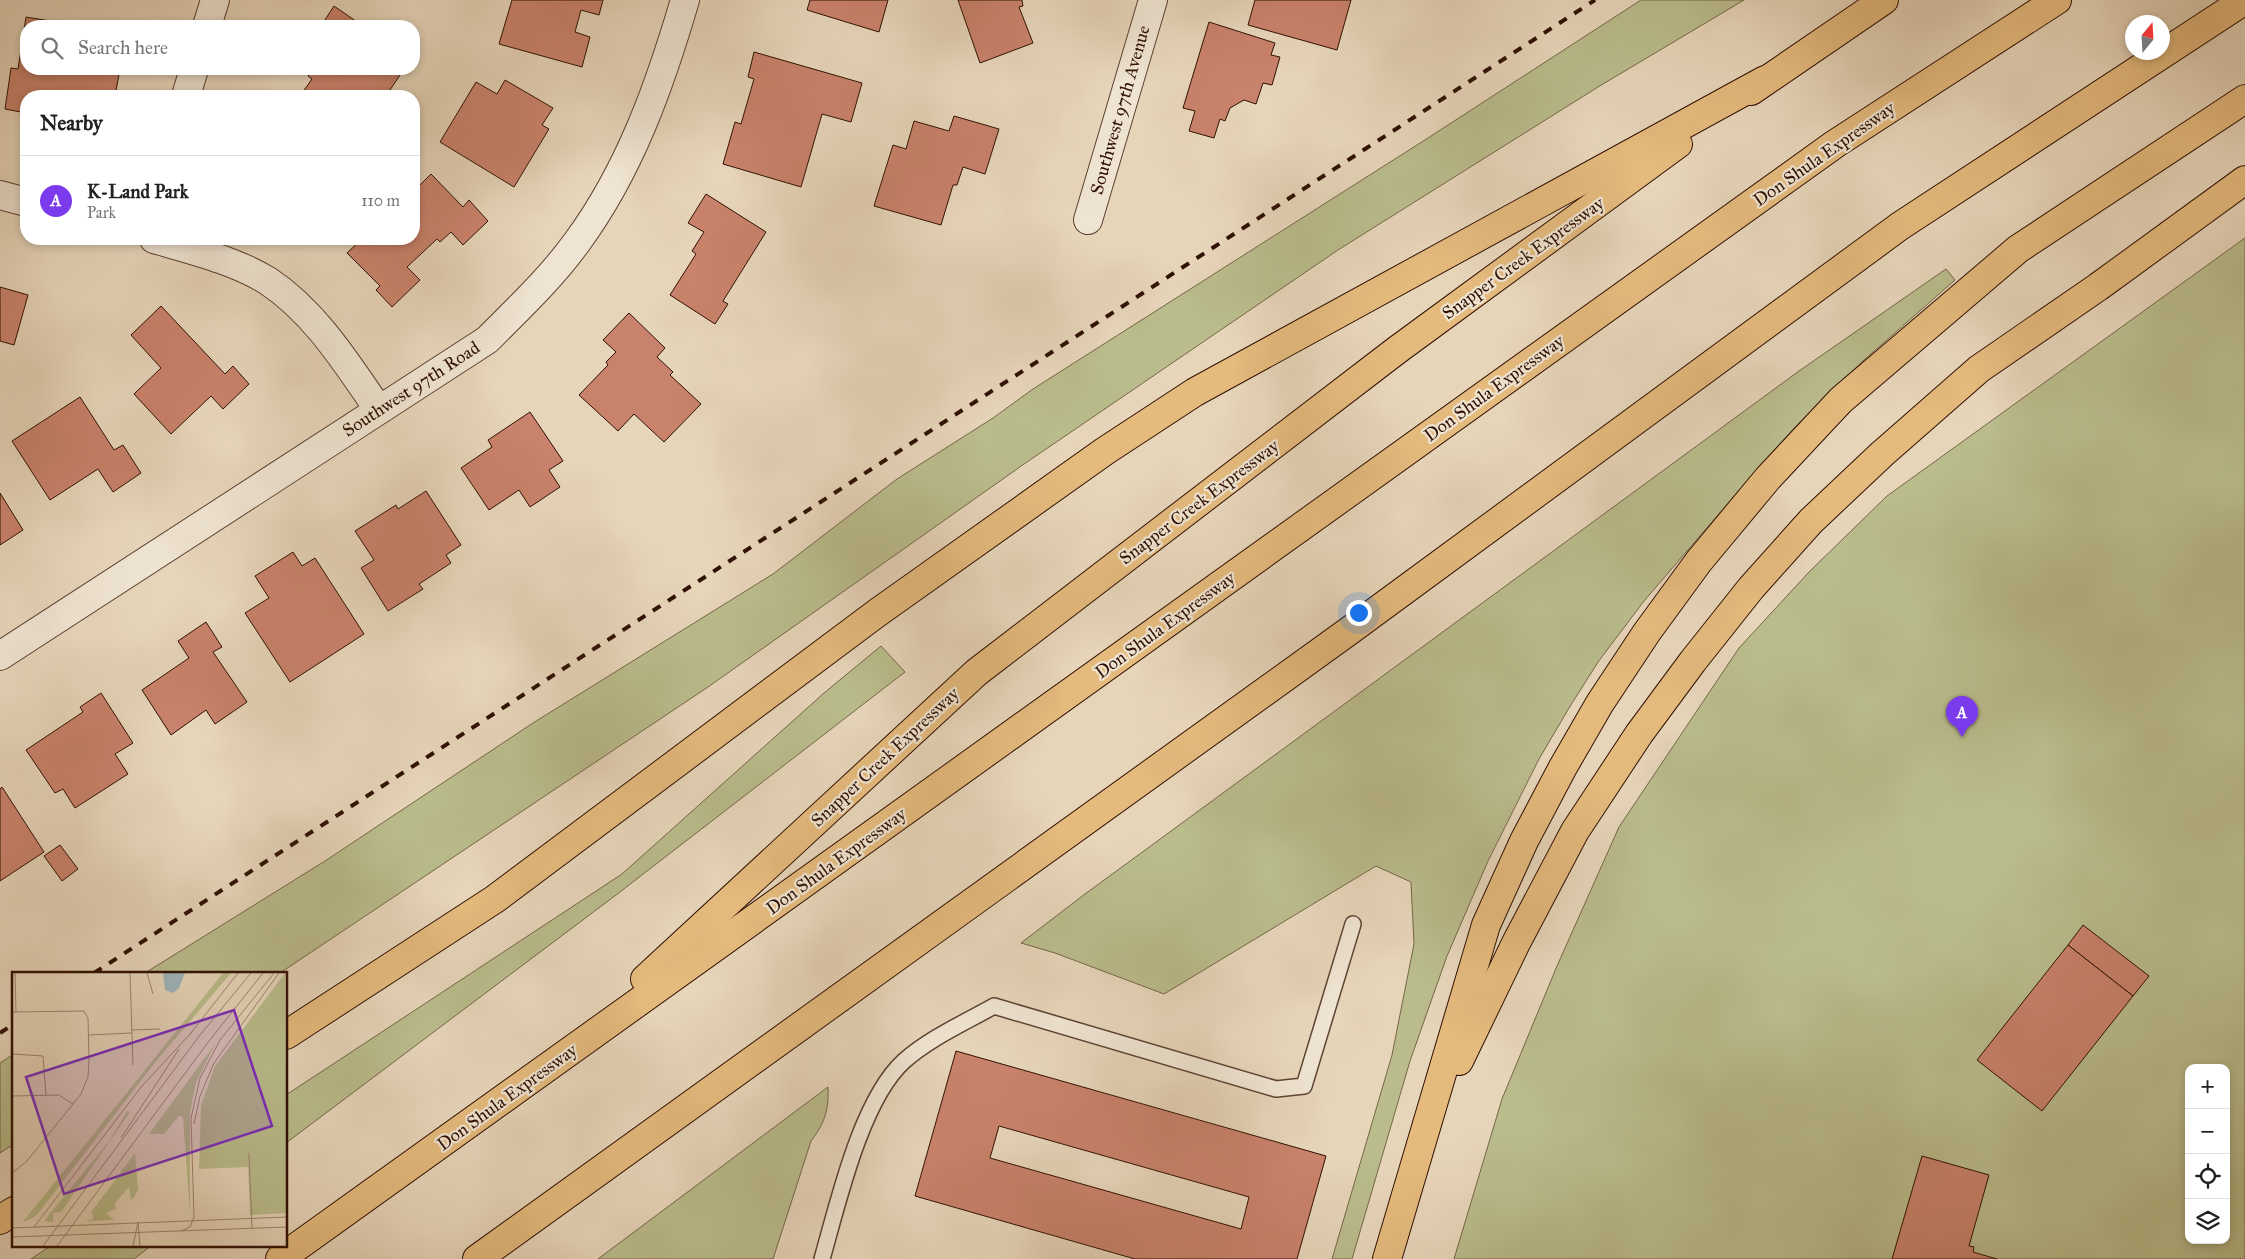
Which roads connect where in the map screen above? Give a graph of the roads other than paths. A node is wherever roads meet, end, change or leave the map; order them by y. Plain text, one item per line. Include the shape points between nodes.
1 (215, 0) edge
2 (685, 0) edge
3 (1153, 0) edge
4 (1884, 0) edge
5 (2057, 0) edge
6 (2245, 0) edge
7 (209, 20) edge
8 (192, 75) edge
9 (1765, 80) junction
10 (188, 90) edge
11 (2245, 99) edge
12 (2245, 180) edge
13 (0, 195) edge
14 (20, 200) edge
15 (1088, 220) dead end
16 (173, 245) edge
17 (379, 410) junction
18 (0, 656) edge
19 (1353, 924) dead end
20 (288, 1034) edge
21 (560, 1059) junction
22 (1424, 1134) junction
23 (12, 1212) edge
24 (0, 1220) edge
25 (280, 1259) edge
26 (477, 1259) edge
27 (822, 1259) edge
28 (1387, 1259) edge

1 - 7 street
2 - 17 street, Southwest 97th Road via 662,74 627,160 577,242 541,287 487,340
3 - 15 street, Southwest 97th Avenue
4 - 9 highway, Snapper Creek Expressway
5 - 21 highway, Don Shula Expressway via 1835,144
6 - 26 highway via 1900,226 1341,637
8 - 10 street
9 - 20 highway via 1195,392 1104,451 877,613 496,899
9 - 21 highway, Snapper Creek Expressway via 1397,350 977,672
11 - 22 highway via 2018,248 1841,400 1768,478 1699,561 1600,703 1524,841 1486,925
12 - 22 highway via 1979,369 1811,520 1758,580 1639,734 1575,831 1516,943
13 - 14 street
16 - 17 street via 229,263 266,280 285,294 331,341
17 - 18 street, Southwest 97th Road
19 - 27 lane via 1304,1086 1276,1090 994,1006 937,1037 904,1061 888,1078 866,1120
21 - 25 highway, Don Shula Expressway
22 - 28 highway
23 - 24 highway

